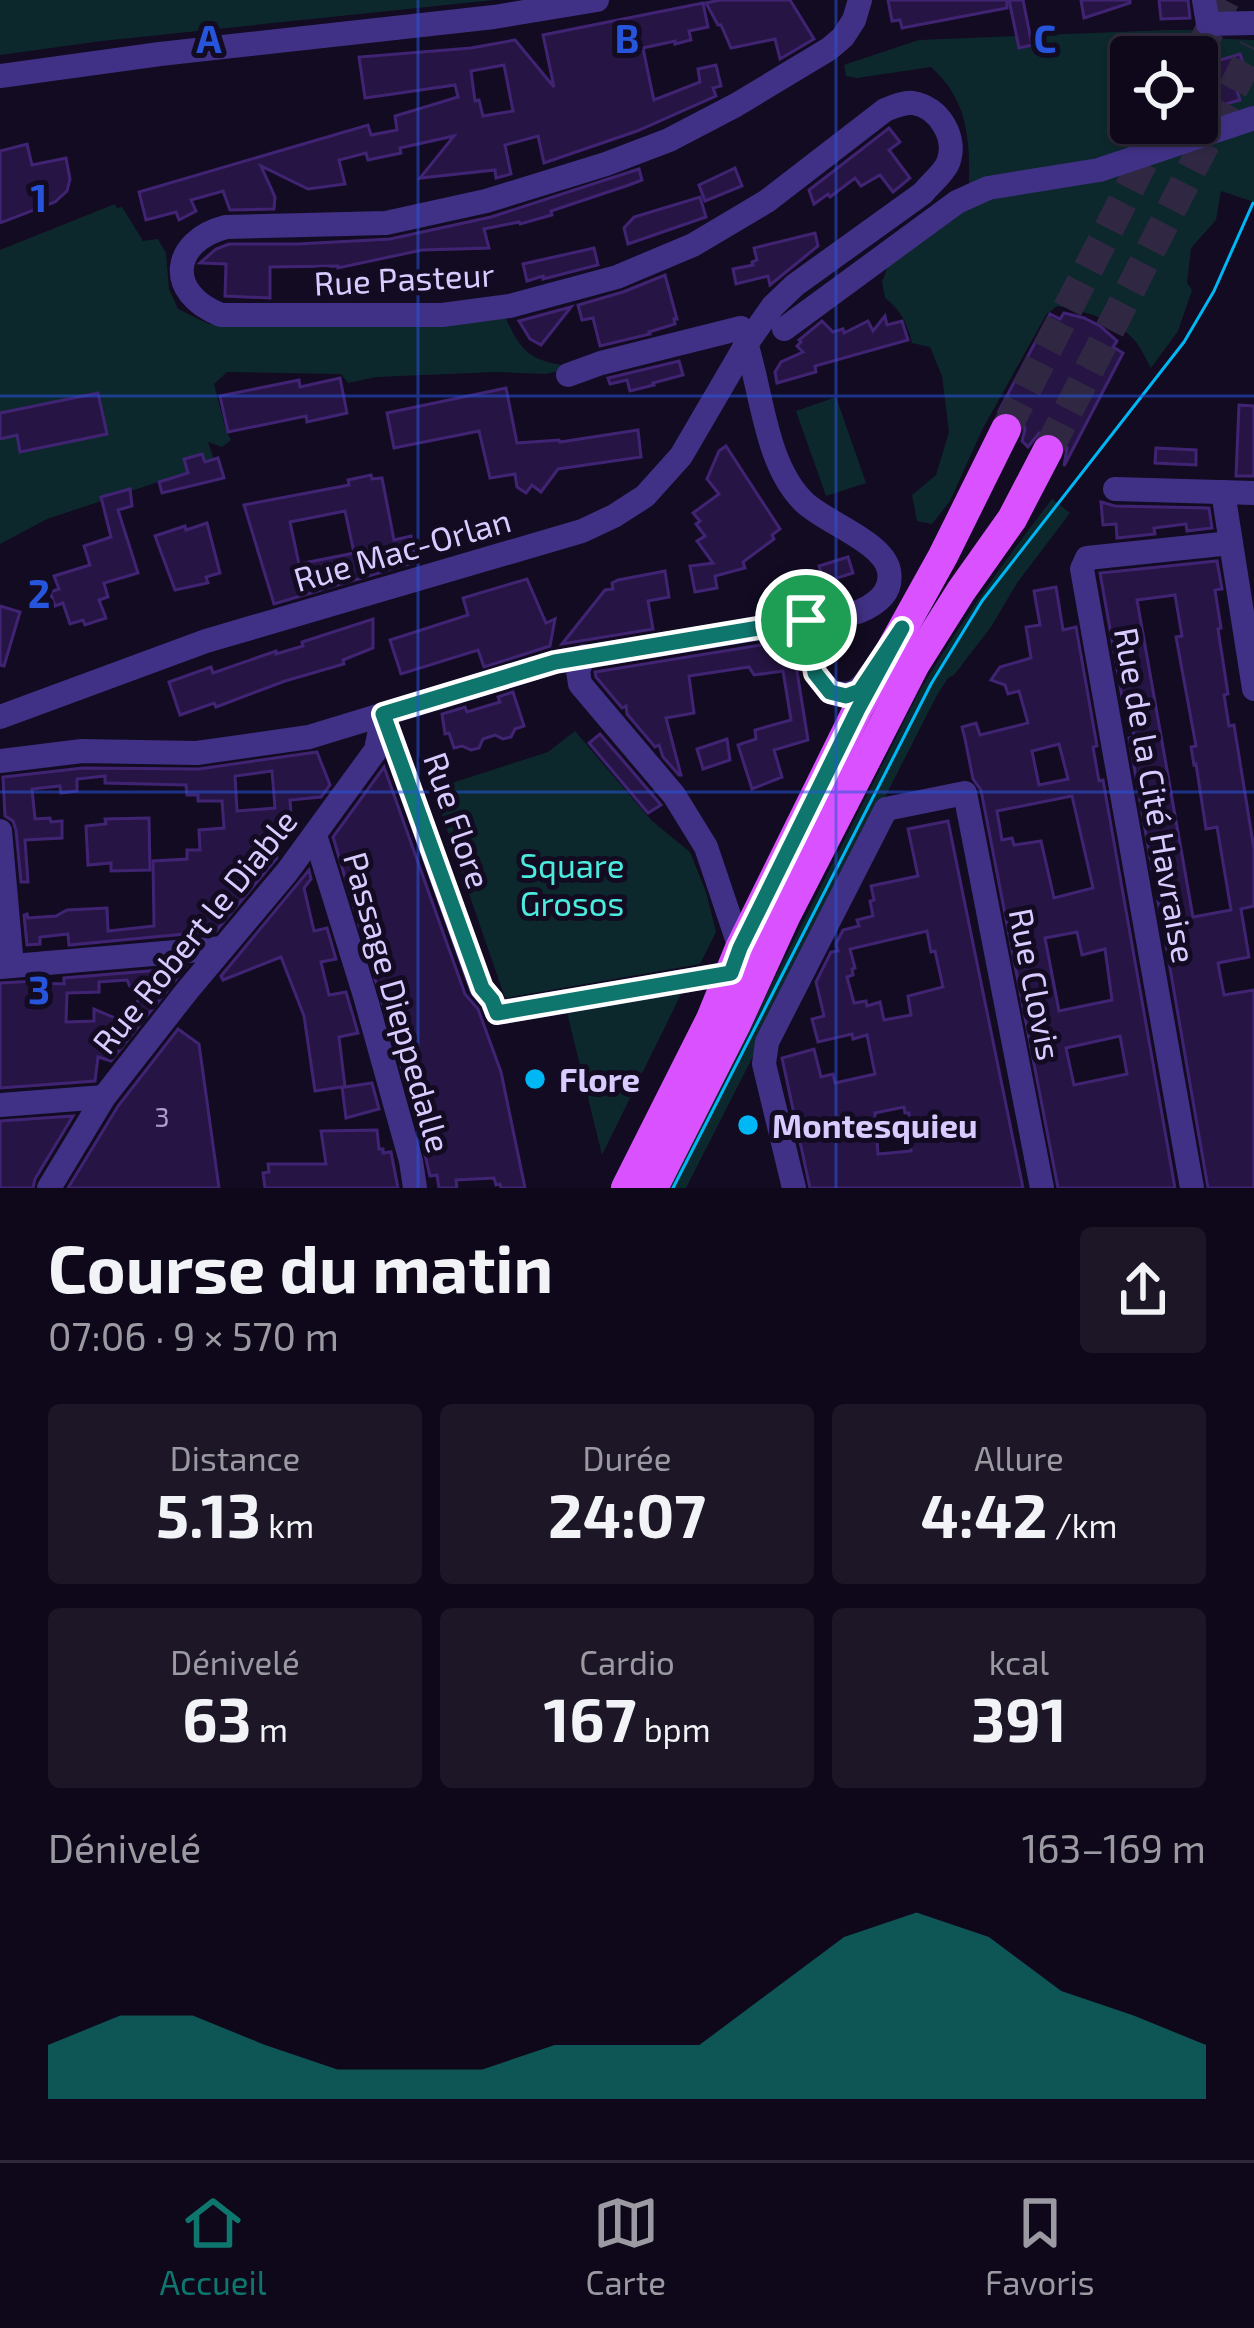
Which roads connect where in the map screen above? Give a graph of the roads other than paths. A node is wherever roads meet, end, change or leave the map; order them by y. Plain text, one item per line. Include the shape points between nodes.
1 (597, 0) edge
2 (860, 0) edge
3 (1204, 0) edge
4 (1254, 23) edge
5 (0, 76) edge
6 (1254, 118) edge
7 (784, 329) dead end
8 (747, 343) junction
9 (568, 375) dead end
10 (1006, 429) tunnel mouth
11 (1048, 450) tunnel mouth
12 (1115, 489) dead end
13 (1223, 492) junction
14 (1254, 493) edge
15 (1231, 543) junction
16 (806, 620) junction
17 (902, 628) junction
18 (584, 656) junction
19 (1254, 689) edge
20 (383, 714) junction
21 (0, 717) edge
22 (0, 761) edge
23 (0, 831) edge
24 (315, 835) junction
25 (223, 948) junction
26 (735, 960) junction
27 (6, 966) edge
28 (104, 1097) junction
29 (0, 1105) edge
30 (49, 1188) edge
31 (415, 1188) edge
32 (626, 1188) edge
33 (653, 1188) edge
34 (794, 1188) edge
35 (1042, 1188) edge
36 (1192, 1188) edge

1 - 5 street
2 - 8 street, Rue Pasteur via 830,49 669,140 443,212 386,223 226,227 208,232 182,270 190,298 220,315 442,315 510,306 617,277 693,245 884,110 913,104 939,118 950,149 939,175 795,285
3 - 4 street via 1208,24
6 - 7 street via 1099,170 988,188 957,202
8 - 9 street via 741,328
8 - 16 street via 789,483 806,504 879,553 889,570 878,604
8 - 21 street, Rue Mac-Orlan via 681,456 614,516 206,641
10 - 17 main road
11 - 33 main road via 915,664
12 - 13 street
13 - 14 street
13 - 15 street
15 - 19 street
15 - 36 street, Rue de la Cité Havraise via 1088,558 1082,568
16 - 17 street via 815,673 830,692 846,696 860,691
16 - 18 street
17 - 26 main road
18 - 20 street
18 - 26 street via 580,684 674,795 706,848
20 - 22 street via 309,737 197,753 82,751
20 - 24 street, Rue Robert le Diable via 376,750
20 - 26 street, Rue Flore via 497,1013
23 - 27 street
24 - 25 street, Rue Robert le Diable
24 - 31 street, Passage Dieppedalle
25 - 27 street
25 - 28 street, Rue Robert le Diable
26 - 32 main road
28 - 29 street
28 - 30 street, Rue Robert le Diable
34 - 35 street, Rue Clovis via 764,1064 767,1042 886,808 965,793

